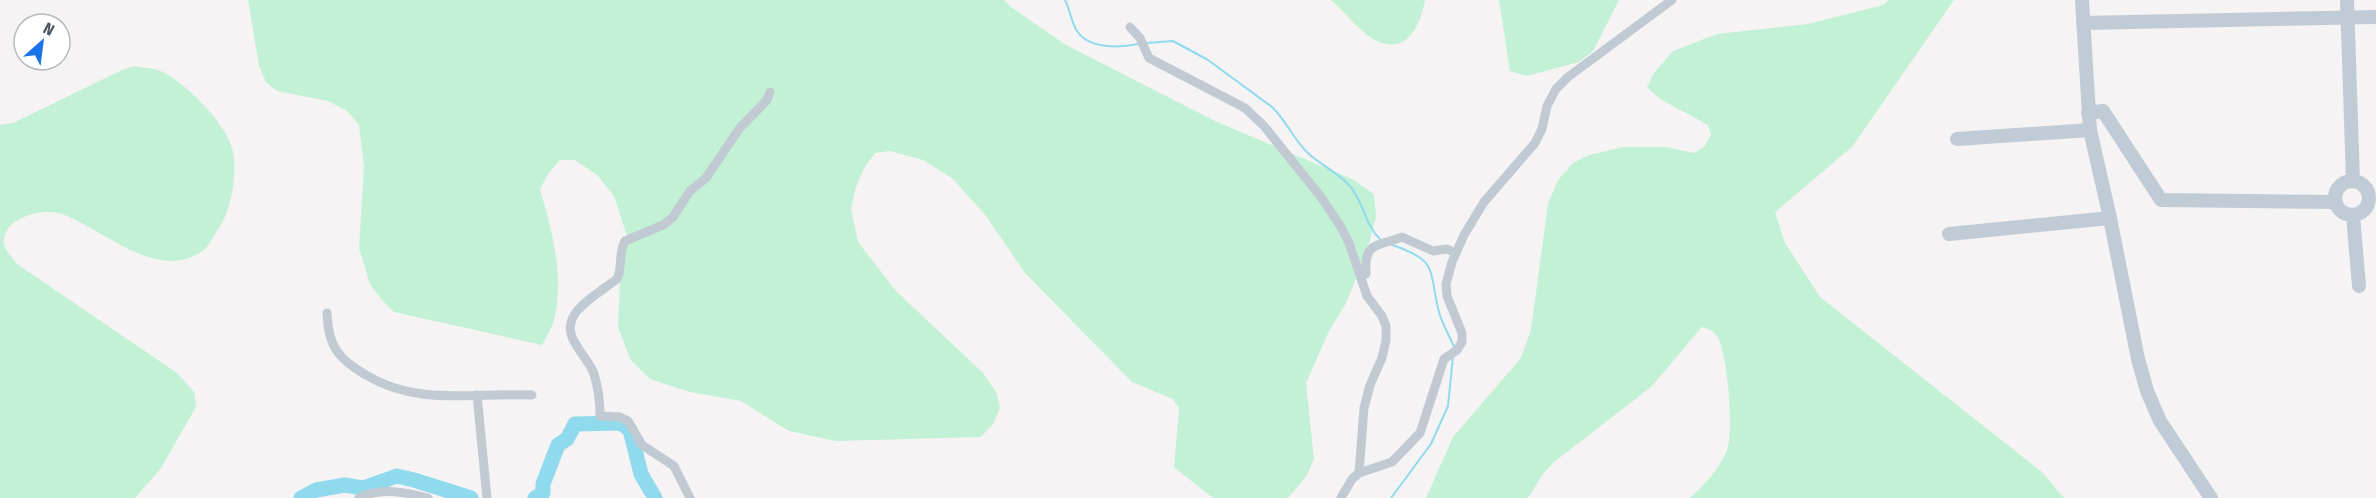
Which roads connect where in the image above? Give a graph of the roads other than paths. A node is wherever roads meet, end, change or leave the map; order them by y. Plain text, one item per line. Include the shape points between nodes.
1 (1672, 0) edge
2 (2082, 0) edge
3 (2347, 0) edge
4 (2376, 17) edge
5 (2347, 18) junction
6 (2083, 23) junction
7 (1130, 27) dead end
8 (770, 92) dead end
9 (2088, 113) junction
10 (2090, 130) junction
11 (1957, 139) dead end
12 (2354, 180) junction
13 (2335, 202) junction
14 (2353, 215) junction
15 (2110, 218) junction
16 (1949, 234) dead end
17 (1456, 253) junction
18 (1361, 277) junction
19 (2359, 286) dead end
20 (327, 314) dead end
21 (477, 395) junction
22 (532, 395) dead end
23 (1359, 473) junction
24 (359, 498) edge
25 (428, 498) edge
26 (487, 498) edge
27 (690, 498) edge
28 (1341, 498) edge
29 (2211, 498) edge

1 - 17 street via 1556,88 1535,143 1484,201
2 - 6 street
3 - 5 street
4 - 5 street
5 - 6 street
5 - 12 street
6 - 9 street
7 - 18 street via 1149,58 1245,108 1264,126 1341,227
8 - 27 street via 673,217 625,241 617,279 576,311 570,324 576,346 594,373 600,416 620,417 628,422 642,445 674,466
9 - 10 street
9 - 13 street via 2103,111 2161,200
10 - 11 street
10 - 15 street
12 - 13 street via 2339,186
12 - 14 street via 2367,189 2369,201 2364,211
13 - 14 street via 2340,210
14 - 19 street
15 - 16 street
15 - 29 street via 2147,391 2160,421
17 - 18 street via 1447,249 1433,251 1402,237 1370,249 1365,257 1366,274
17 - 23 street via 1446,284 1462,342 1444,359 1420,433 1392,462
18 - 23 street via 1367,296 1386,326 1386,340 1364,408
20 - 21 street via 328,329 339,356 384,386 429,396
21 - 22 street
21 - 26 street
23 - 28 street
24 - 25 street via 391,491

